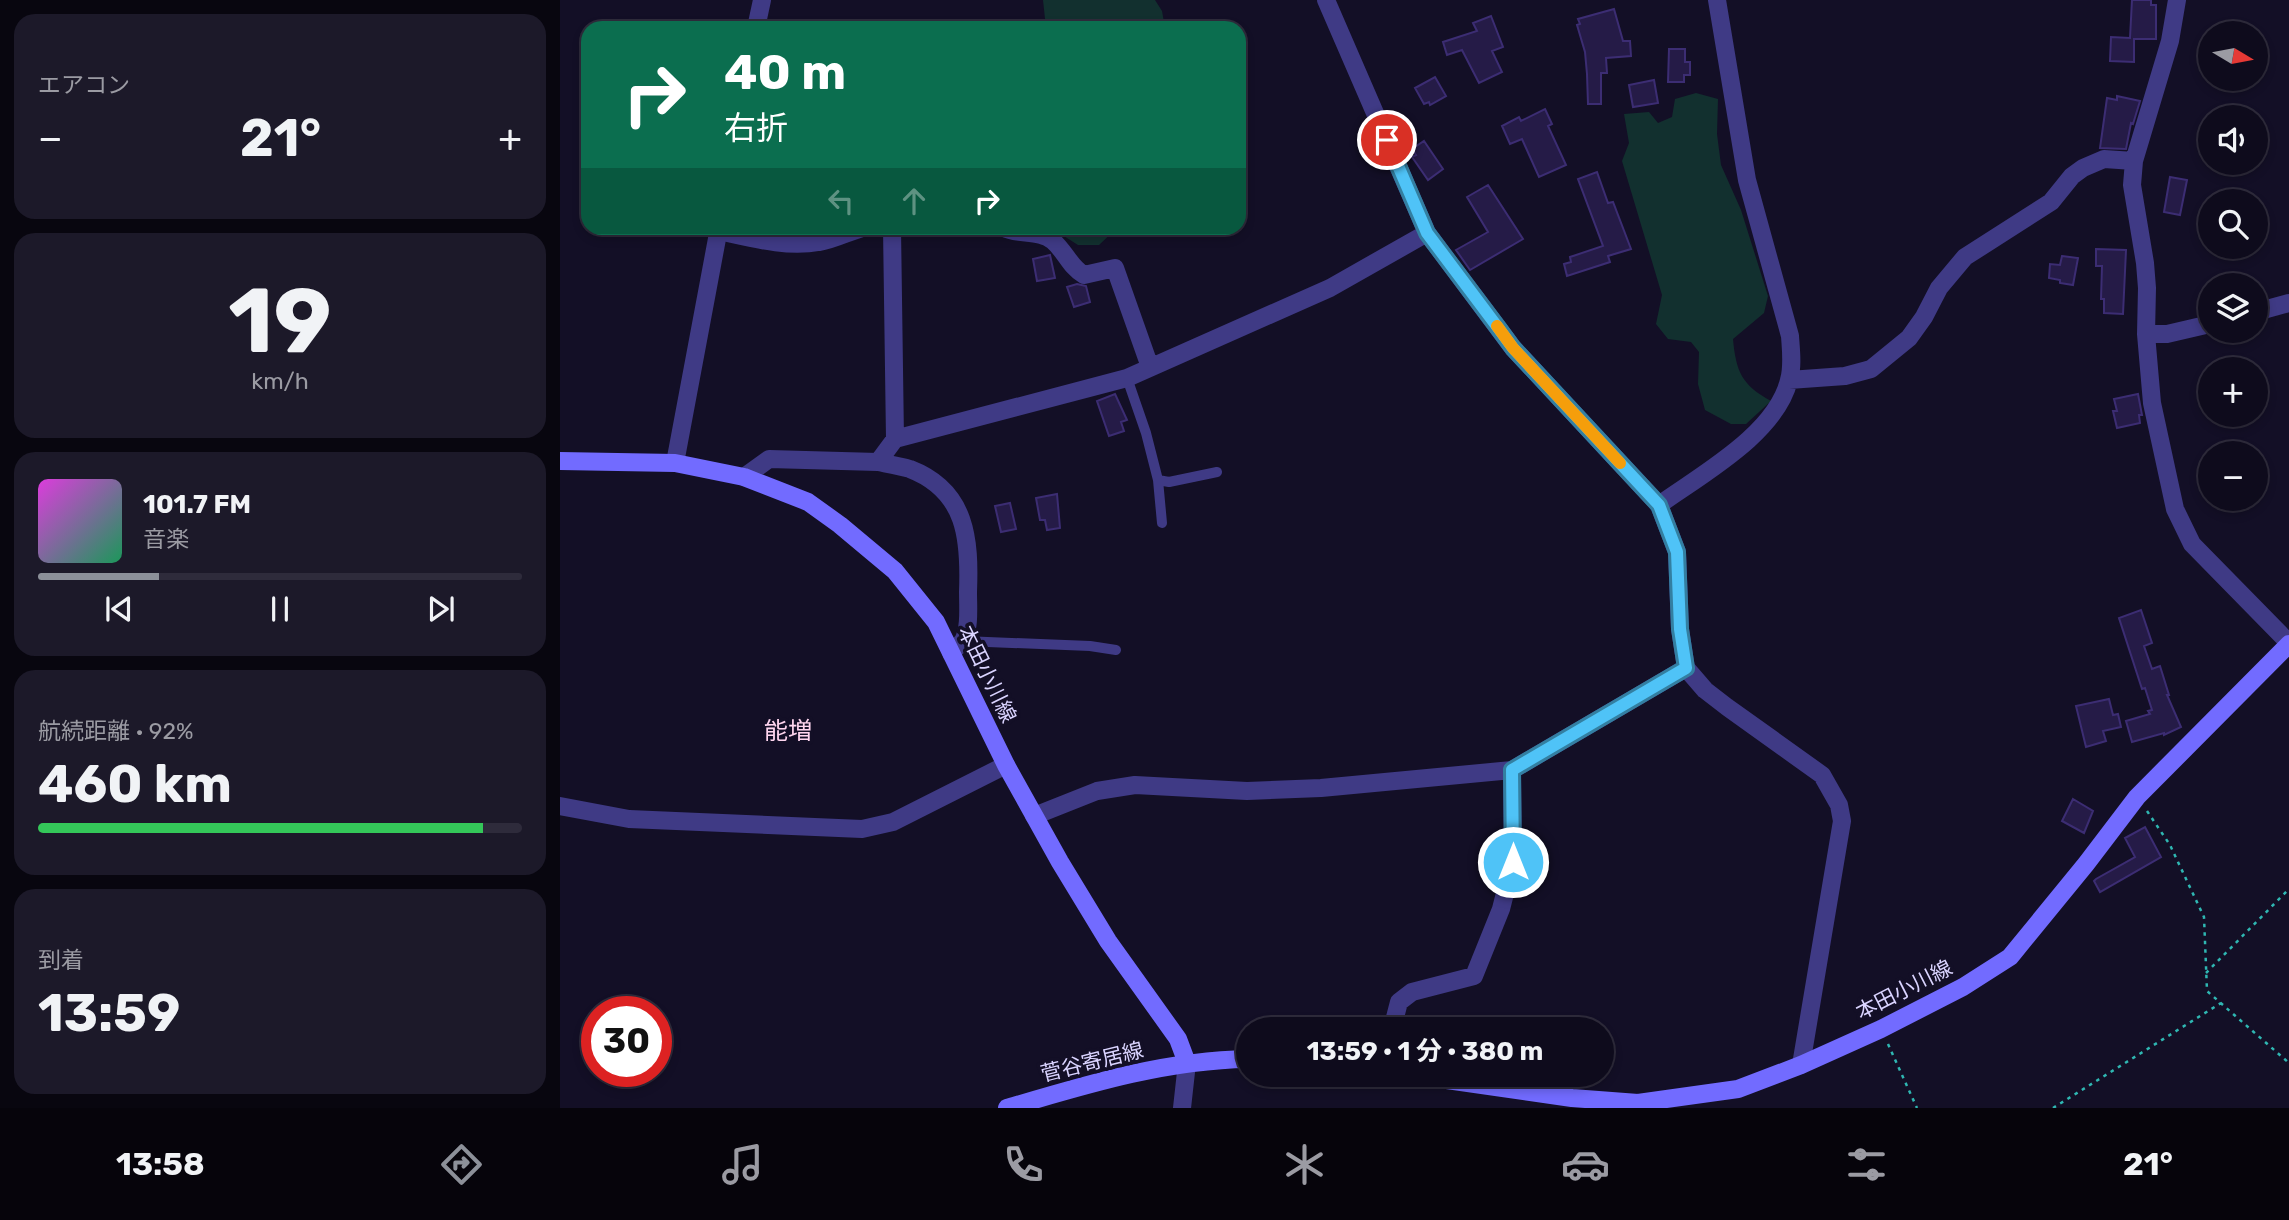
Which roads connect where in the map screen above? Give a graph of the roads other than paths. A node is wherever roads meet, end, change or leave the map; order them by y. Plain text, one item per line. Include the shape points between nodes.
1 (761, 0) edge
2 (1325, 0) edge
3 (1717, 0) edge
4 (2177, 0) edge
5 (757, 21) edge
6 (2134, 161) junction
7 (1427, 233) junction
8 (718, 235) edge
9 (740, 235) edge
10 (841, 235) edge
11 (892, 235) edge
12 (1042, 235) edge
13 (2289, 303) edge
14 (2268, 309) edge
15 (2198, 327) edge
16 (2146, 334) junction
17 (1150, 367) junction
18 (1127, 379) junction
19 (1789, 380) junction
20 (895, 439) junction
21 (560, 461) edge
22 (878, 462) junction
23 (675, 463) junction
24 (1217, 472) dead end
25 (744, 477) junction
26 (1157, 480) junction
27 (1659, 505) junction
28 (1162, 523) dead end
29 (2289, 644) edge
30 (957, 647) junction
31 (1116, 650) dead end
32 (1686, 668) junction
33 (1006, 765) junction
34 (1512, 770) junction
35 (560, 806) edge
36 (1034, 816) junction
37 (1395, 1017) edge
38 (1236, 1060) edge
39 (1187, 1063) junction
40 (1801, 1065) junction
41 (1495, 1087) edge
42 (1638, 1105) edge
43 (1007, 1108) edge
44 (1182, 1108) edge

1 - 5 street
2 - 7 street
3 - 19 street via 1747,180 1790,336
4 - 6 street via 2170,41
6 - 16 street via 2132,185 2147,288
6 - 19 street via 2104,159 2083,168 2051,202 1965,257 1939,288 1909,338 1871,369
7 - 17 street via 1330,288
7 - 27 street via 1513,348
8 - 23 street
9 - 10 street via 793,244
11 - 20 street
12 - 17 street via 1084,275 1115,268
13 - 14 street
15 - 16 street
16 - 29 street via 2152,403 2175,509 2192,544
17 - 18 street
18 - 20 street
18 - 26 lane
19 - 27 street via 1771,418 1751,438
20 - 22 street
21 - 23 main road, 本田小川線
22 - 25 street via 769,459
22 - 30 street via 910,469 933,482 954,503 965,527 970,551 968,617
23 - 25 main road, 本田小川線
24 - 26 lane via 1169,482
25 - 30 main road, 本田小川線 via 808,502 840,525 895,571
26 - 28 lane
27 - 32 street via 1677,552
29 - 40 main road, 本田小川線 via 2137,797 2010,957 1963,987
30 - 31 lane via 1090,646
30 - 33 main road, 本田小川線
32 - 34 street
32 - 40 street via 1705,690 1822,775 1839,805 1842,821
33 - 35 street via 893,822 862,829 629,819
33 - 36 main road, 本田小川線
34 - 36 street via 1309,789 1135,786 1097,791
34 - 37 street via 1513,862 1501,909 1474,976 1412,992 1399,1003
36 - 39 main road, 本田小川線 via 1108,941 1178,1039
38 - 39 main road
39 - 43 main road, 菅谷寄居線
39 - 44 street
40 - 42 main road, 本田小川線 via 1738,1089
41 - 42 main road, 本田小川線

